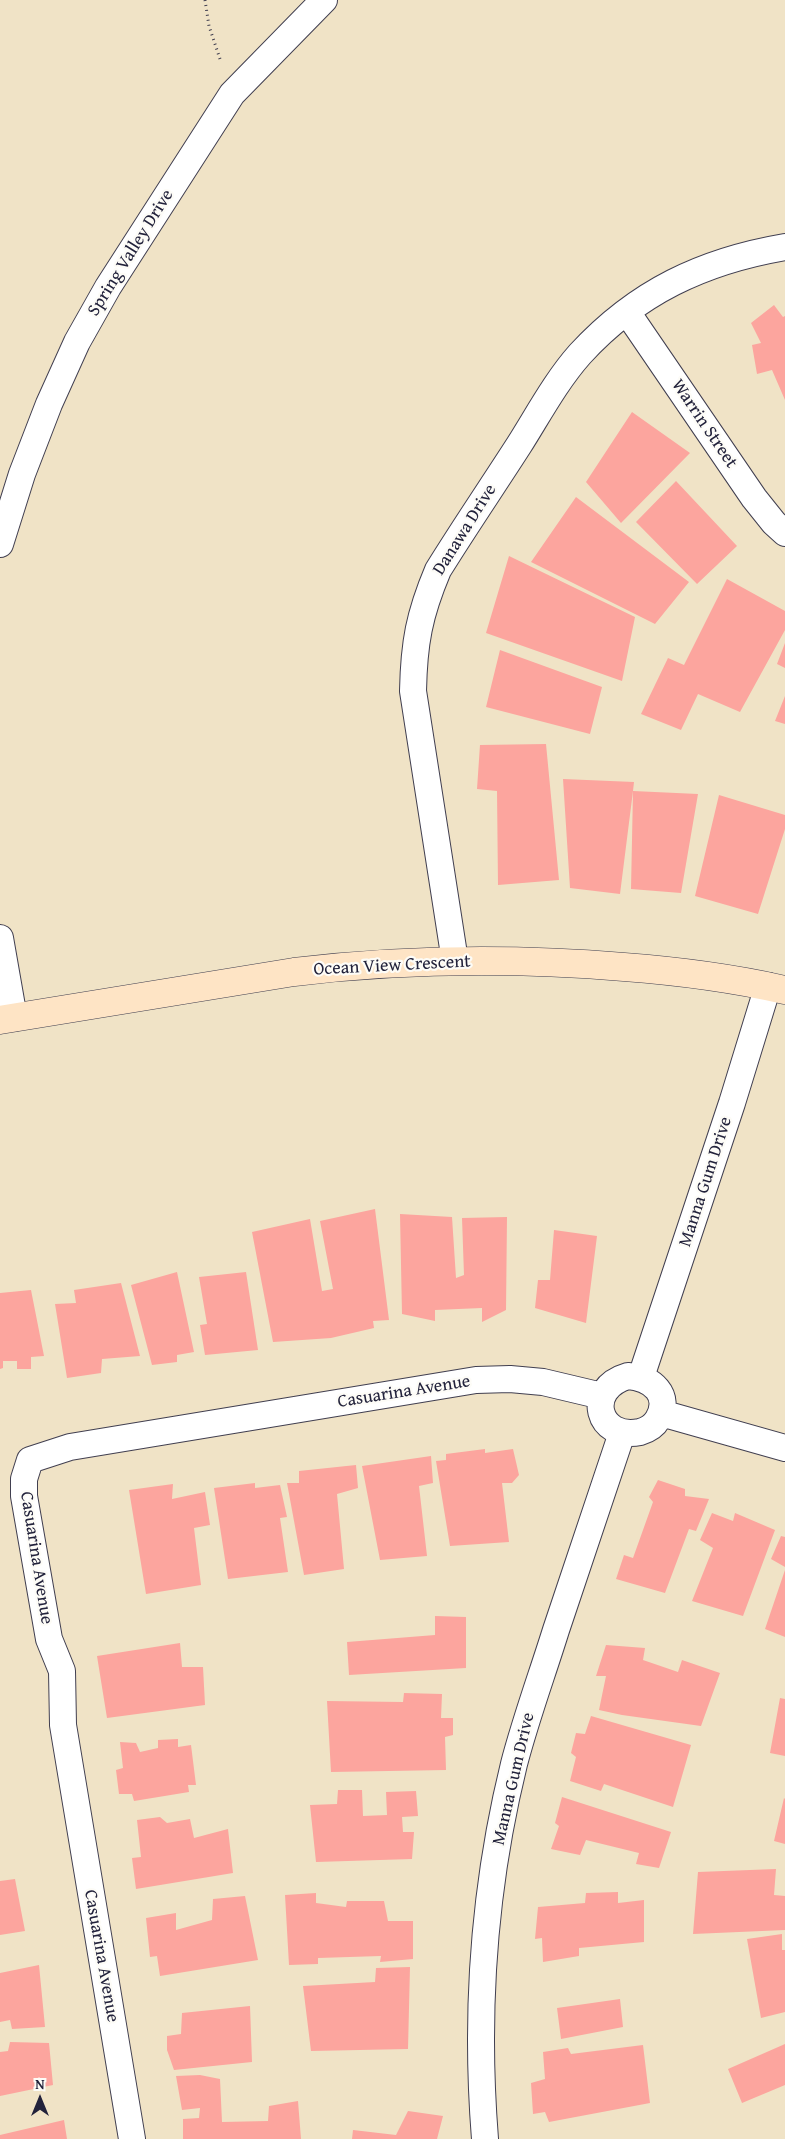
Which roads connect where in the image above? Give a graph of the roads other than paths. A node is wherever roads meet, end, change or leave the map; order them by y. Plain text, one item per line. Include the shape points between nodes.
1 (324, 0) edge
2 (785, 247) edge
3 (627, 312) junction
4 (785, 533) edge
5 (0, 544) edge
6 (0, 938) edge
7 (455, 961) junction
8 (776, 988) edge
9 (7, 1019) edge
10 (641, 1377) junction
11 (602, 1396) junction
12 (661, 1413) junction
13 (622, 1433) junction
14 (785, 1448) edge
15 (132, 2139) edge
16 (485, 2139) edge

1 - 5 street, Spring Valley Drive via 232,94 108,287 77,342 45,413
2 - 3 street, Danawa Drive via 730,258 678,278
3 - 4 street, Warrin Street via 754,498
3 - 7 street, Danawa Drive via 593,341 566,371 438,570 418,625 413,691
6 - 9 street
7 - 8 street, Ocean View Crescent via 552,961 666,970
7 - 9 street, Ocean View Crescent via 294,972
8 - 10 street, Manna Gum Drive via 732,1103
10 - 11 street via 618,1379
10 - 12 street via 658,1390 662,1401
11 - 13 street via 602,1416
11 - 15 street, Casuarina Avenue via 543,1382 476,1380 70,1447 30,1460 24,1479 24,1496 47,1629 62,1671 63,1725
12 - 13 street via 647,1430
12 - 14 street
13 - 16 street, Manna Gum Drive via 532,1701 502,1817 485,1937 482,2054

